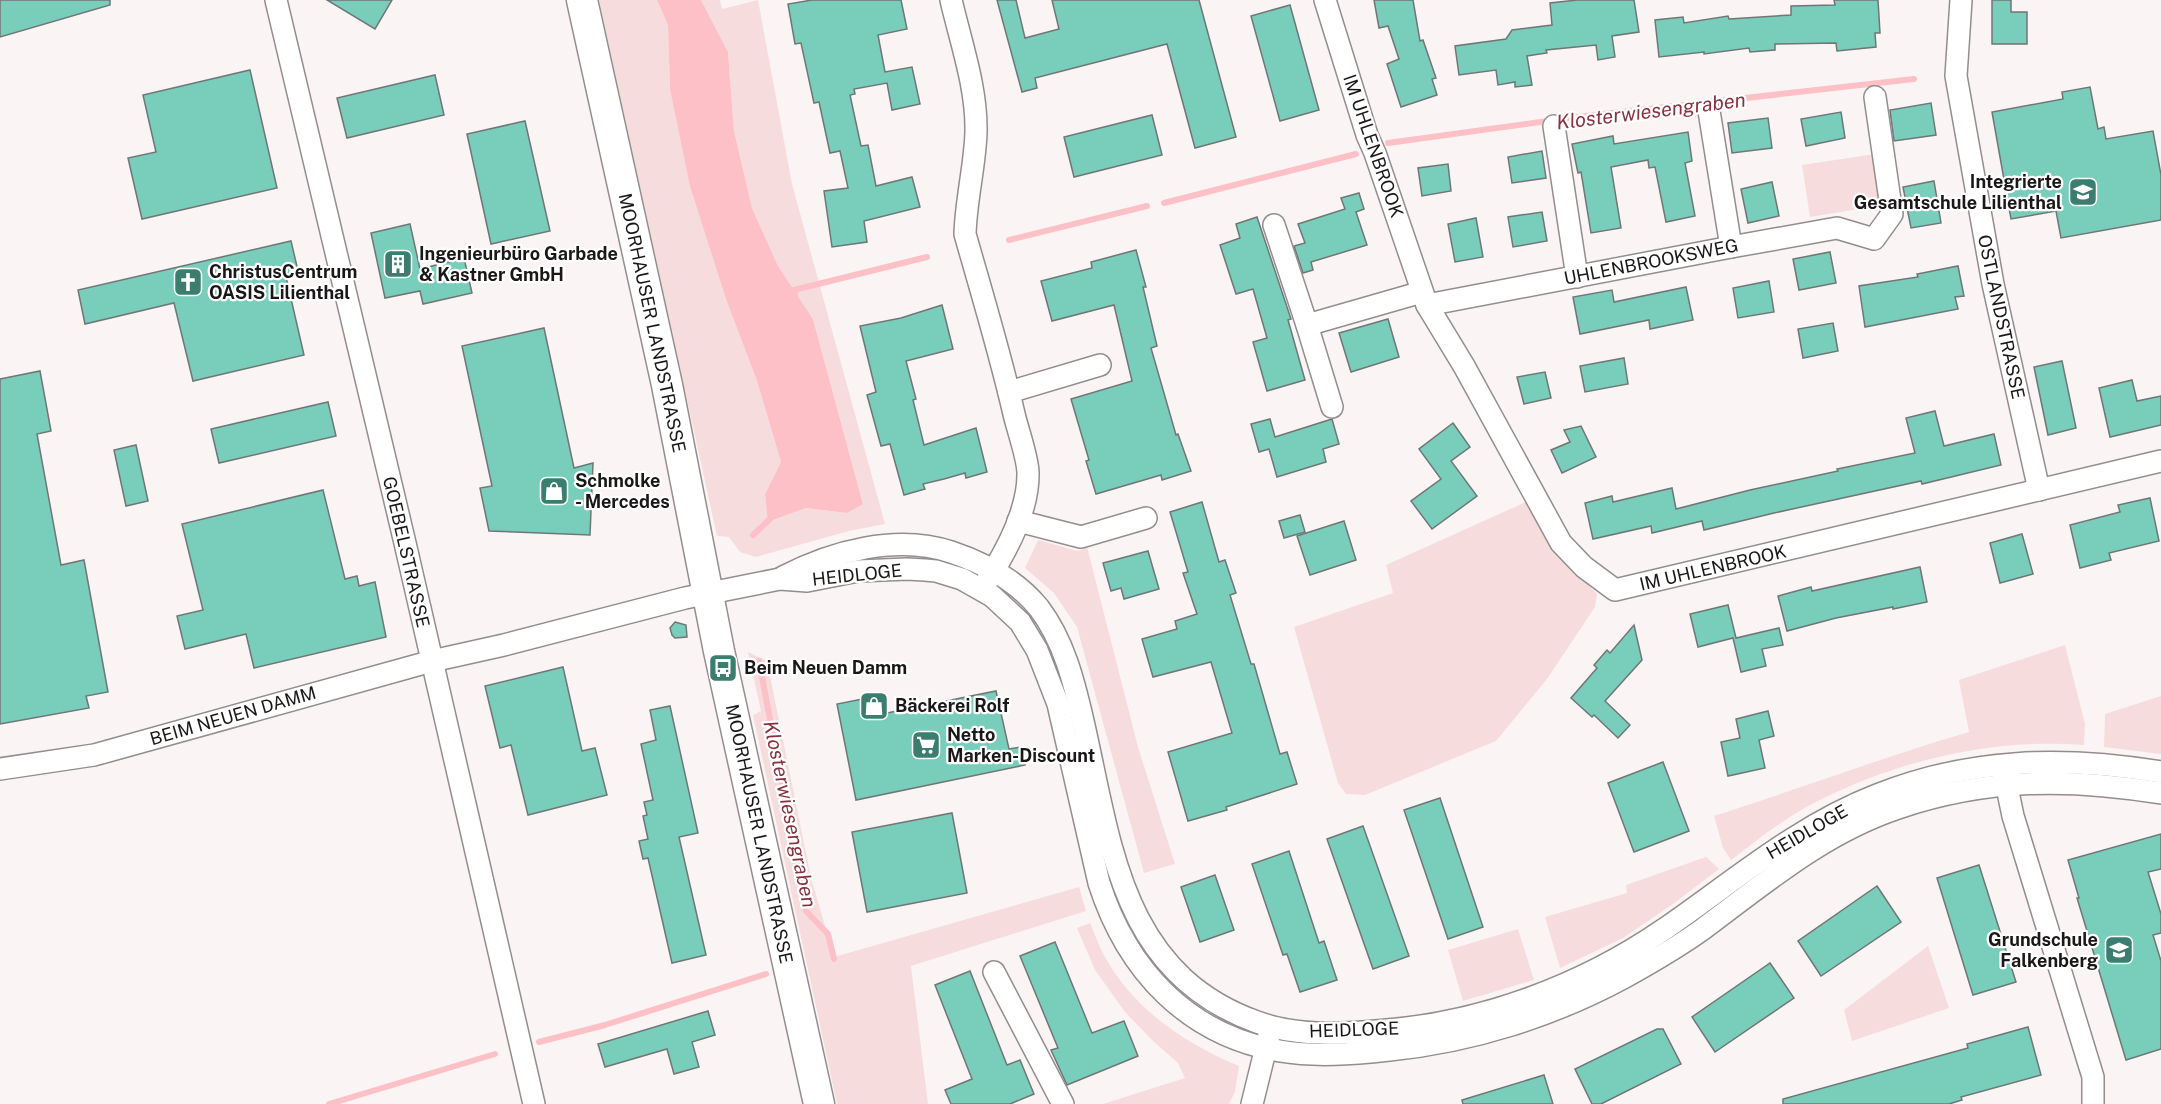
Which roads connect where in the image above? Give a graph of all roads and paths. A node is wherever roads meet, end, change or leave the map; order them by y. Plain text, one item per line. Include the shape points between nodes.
1 (276, 0) edge
2 (582, 0) edge
3 (951, 0) edge
4 (1325, 0) edge
5 (1961, 0) edge
6 (1875, 97) dead end
7 (1709, 111) dead end
8 (1554, 126) dead end
9 (1274, 225) dead end
10 (1731, 247) junction
11 (1577, 277) junction
12 (1425, 298) junction
13 (1307, 325) junction
14 (1100, 365) dead end
15 (1009, 392) junction
16 (1332, 407) dead end
17 (2161, 461) edge
18 (2039, 490) junction
19 (1146, 518) dead end
20 (1018, 521) junction
21 (994, 571) junction
22 (780, 579) junction
23 (982, 590) junction
24 (708, 594) junction
25 (432, 661) junction
26 (0, 769) edge
27 (2161, 772) edge
28 (2005, 774) junction
29 (2161, 793) edge
30 (994, 972) dead end
31 (1271, 1027) junction
32 (1266, 1048) junction
33 (534, 1104) edge
34 (819, 1104) edge
35 (1063, 1104) edge
36 (1252, 1104) edge
37 (2093, 1104) edge

1 - 25 street, GOEBELSTRASSE
2 - 24 street, MOORHAUSER LANDSTRASSE via 667,385
3 - 15 street via 975,103 976,133 965,234
4 - 12 street, IM UHLENBROOK via 1367,135
5 - 18 street, OSTLANDSTRASSE via 1956,76 1993,284
6 - 10 street, UHLENBROOKSWEG via 1892,214 1874,239 1837,228
7 - 10 street
8 - 11 street
9 - 13 street
10 - 11 street, UHLENBROOKSWEG
11 - 12 street, UHLENBROOKSWEG
12 - 13 street
12 - 18 street, IM UHLENBROOK via 1561,543 1615,591
13 - 16 street
14 - 15 street
15 - 20 street via 1028,471
17 - 18 street, IM UHLENBROOK
19 - 20 street via 1081,537
20 - 21 street
21 - 22 street, HEIDLOGE via 939,548 886,545 802,567
21 - 23 street
21 - 31 street, HEIDLOGE via 1038,607 1065,657 1110,848 1138,922 1171,967 1198,991 1237,1014
22 - 23 street, HEIDLOGE via 807,581 858,571 907,568 948,575
22 - 24 street, HEIDLOGE
23 - 32 street, HEIDLOGE via 1020,622 1045,666 1058,704 1099,883 1114,926 1129,951 1171,999 1212,1027
24 - 25 street, BEIM NEUEN DAMM
24 - 34 street, MOORHAUSER LANDSTRASSE
25 - 26 street, BEIM NEUEN DAMM via 94,755
25 - 33 street, GOEBELSTRASSE
27 - 28 street, HEIDLOGE via 2071,761
28 - 29 street, HEIDLOGE
28 - 31 street, HEIDLOGE via 1965,770 1897,788 1849,807 1785,843 1630,952 1531,997 1442,1022 1396,1029 1340,1034
28 - 32 street, HEIDLOGE via 1897,808 1844,831 1791,863 1660,957 1587,995 1516,1023 1453,1041 1403,1049 1309,1054
28 - 37 street via 2013,816 2093,1077
30 - 35 street
31 - 32 street
32 - 36 street

